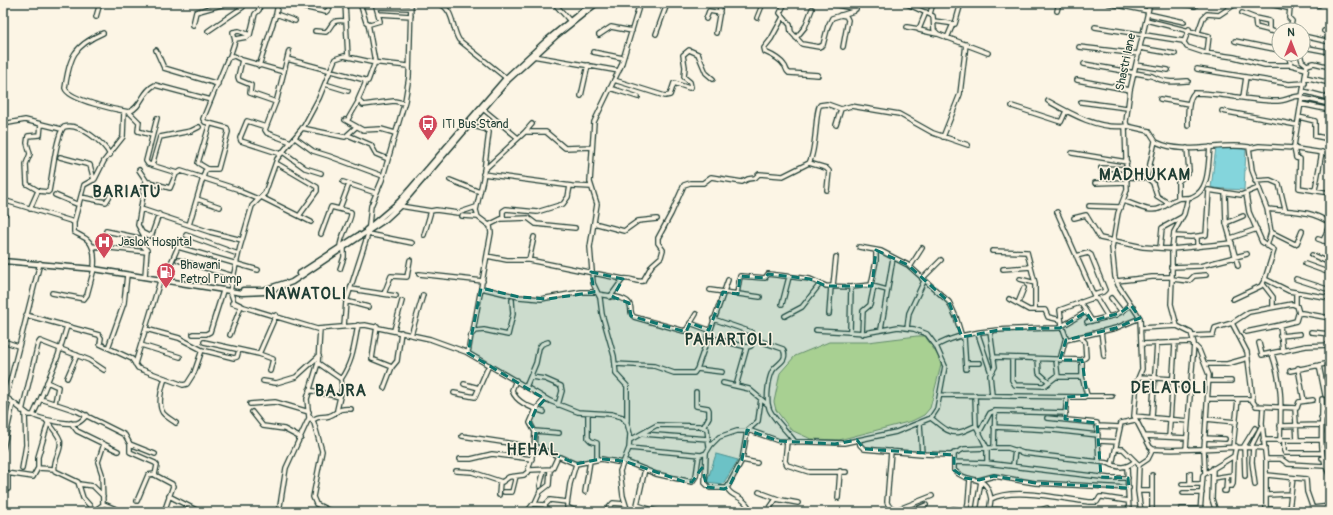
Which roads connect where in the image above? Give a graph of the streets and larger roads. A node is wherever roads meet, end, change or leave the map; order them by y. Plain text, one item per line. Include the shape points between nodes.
1 (100, 3) edge
2 (228, 3) edge
3 (245, 3) edge
4 (260, 3) edge
5 (278, 3) edge
6 (284, 3) edge
7 (309, 3) edge
8 (329, 3) edge
9 (345, 3) edge
10 (360, 3) edge
11 (375, 3) edge
12 (411, 3) edge
13 (438, 3) edge
14 (554, 3) edge
15 (560, 3) edge
16 (592, 3) edge
17 (597, 3) edge
18 (640, 3) edge
19 (665, 3) edge
20 (719, 3) edge
21 (763, 3) edge
22 (785, 3) edge
23 (828, 3) edge
24 (857, 3) edge
25 (905, 3) edge
26 (933, 3) edge
27 (960, 3) edge
28 (1059, 3) edge
29 (1107, 3) edge
30 (1150, 3) edge
31 (1179, 3) edge
32 (1237, 3) edge
33 (1266, 3) edge
34 (1309, 3) edge
35 (293, 4) edge
36 (1116, 4) edge
37 (1319, 4) dead end
38 (674, 5) dead end
39 (840, 5) edge
40 (1127, 5) edge
41 (1290, 5) edge
42 (1195, 6) dead end
43 (377, 8) junction
44 (411, 8) junction
45 (308, 9) junction
46 (559, 9) junction
47 (812, 9) dead end
48 (856, 9) junction
49 (1057, 11) dead end
50 (1148, 12) junction
51 (720, 13) junction
52 (928, 13) junction
53 (1242, 13) dead end
54 (276, 14) junction
55 (379, 14) junction
56 (839, 15) junction
57 (411, 16) junction
58 (96, 17) dead end
59 (783, 17) junction
60 (757, 18) dead end
61 (1255, 18) junction
62 (706, 19) dead end
63 (1146, 20) junction
64 (346, 21) junction
65 (570, 21) junction
66 (934, 21) junction
67 (295, 22) dead end
68 (1184, 22) dead end
69 (1292, 22) edge
70 (368, 23) junction
71 (953, 24) junction
72 (192, 25) dead end
73 (907, 27) dead end
74 (1095, 27) dead end
75 (1189, 29) junction
76 (919, 30) dead end
77 (208, 31) dead end
78 (315, 31) dead end
79 (632, 31) junction
80 (1269, 31) joint
81 (1324, 31) dead end
82 (1198, 32) junction
83 (103, 33) dead end
84 (716, 33) dead end
85 (1330, 33) edge
86 (656, 34) dead end
87 (938, 34) junction
88 (1143, 34) junction
89 (250, 35) junction
90 (599, 36) dead end
91 (796, 38) junction
92 (947, 38) junction
93 (1311, 38) edge
94 (236, 39) junction
95 (1235, 41) dead end
96 (1184, 42) junction
97 (1330, 42) edge
98 (966, 44) junction
99 (843, 47) dead end
100 (1079, 47) dead end
101 (1140, 48) junction
102 (1271, 48) edge
103 (1311, 48) edge
104 (156, 50) dead end
105 (289, 51) dead end
106 (593, 52) dead end
107 (988, 52) dead end
108 (1330, 52) edge
109 (1207, 53) junction
110 (1139, 54) junction
111 (1175, 54) dead end
112 (230, 56) junction
113 (534, 56) junction
114 (348, 57) junction
115 (623, 58) junction
116 (287, 59) junction
117 (242, 60) junction
118 (375, 62) junction
119 (1290, 62) edge
120 (1303, 62) edge
121 (1084, 64) dead end
122 (588, 65) junction
123 (1136, 65) junction
124 (1291, 65) junction
125 (260, 66) junction
126 (408, 66) junction
127 (1307, 67) junction
128 (1330, 67) edge
129 (1197, 69) dead end
130 (1168, 70) dead end
131 (330, 71) junction
132 (619, 71) junction
133 (284, 72) junction
134 (1134, 73) junction
135 (818, 75) dead end
136 (1246, 77) junction
137 (1305, 77) junction
138 (506, 78) junction
139 (713, 79) dead end
140 (614, 80) junction
141 (1077, 80) dead end
142 (365, 82) junction
143 (1188, 82) dead end
144 (1305, 83) junction
145 (1330, 83) edge
146 (218, 84) junction
147 (325, 84) junction
148 (610, 88) junction
149 (1130, 90) junction
150 (348, 91) dead end
151 (1303, 91) junction
152 (581, 96) dead end
153 (638, 97) dead end
154 (1243, 97) junction
155 (1302, 97) junction
156 (1330, 98) edge
157 (1160, 99) dead end
158 (211, 100) junction
159 (1048, 101) dead end
160 (276, 102) junction
161 (358, 102) junction
162 (1081, 102) dead end
163 (404, 103) junction
164 (1190, 104) junction
165 (1301, 104) junction
166 (1330, 104) edge
167 (1012, 106) dead end
168 (1127, 108) junction
169 (483, 109) junction
170 (841, 109) junction
171 (1330, 110) edge
172 (124, 111) junction
173 (1066, 111) junction
174 (1222, 111) dead end
175 (129, 112) junction
176 (1299, 117) junction
177 (157, 118) dead end
178 (210, 123) junction
179 (3, 124) edge
180 (532, 124) dead end
181 (41, 125) junction
182 (469, 125) junction
183 (836, 125) dead end
184 (1297, 125) junction
185 (1127, 126) junction
186 (1188, 126) dead end
187 (199, 127) dead end
188 (266, 127) junction
189 (356, 127) junction
190 (302, 128) junction
191 (61, 129) junction
192 (396, 132) junction
193 (526, 132) junction
194 (152, 135) junction
195 (348, 135) junction
196 (943, 137) junction
197 (295, 138) junction
198 (518, 138) junction
199 (1330, 139) edge
200 (1155, 140) junction
201 (291, 142) junction
202 (968, 145) dead end
203 (592, 147) junction
204 (1210, 147) junction
205 (1187, 148) junction
206 (1250, 148) junction
207 (1294, 148) junction
208 (1322, 152) junction
209 (282, 153) junction
210 (1072, 153) dead end
211 (1330, 154) edge
212 (110, 155) junction
213 (60, 157) dead end
214 (388, 159) junction
215 (1127, 162) junction
216 (276, 163) junction
217 (809, 163) junction
218 (152, 165) junction
219 (432, 166) junction
220 (1101, 168) dead end
221 (208, 169) junction
222 (1127, 169) junction
223 (139, 170) dead end
224 (484, 172) junction
225 (177, 173) junction
226 (321, 173) dead end
227 (426, 173) junction
228 (383, 176) junction
229 (1127, 177) junction
230 (204, 178) junction
231 (1147, 178) junction
232 (94, 180) junction
233 (450, 180) dead end
234 (1255, 181) junction
235 (147, 182) junction
236 (343, 182) dead end
237 (1096, 182) dead end
238 (1127, 182) junction
239 (349, 184) junction
240 (570, 186) junction
241 (591, 187) junction
242 (1204, 187) junction
243 (1258, 188) junction
244 (827, 190) dead end
245 (1209, 190) junction
246 (1315, 190) junction
247 (39, 191) junction
248 (480, 192) junction
249 (376, 193) junction
250 (1225, 193) junction
251 (1330, 193) edge
252 (111, 194) dead end
253 (1246, 194) junction
254 (55, 195) dead end
255 (81, 196) junction
256 (259, 198) junction
257 (1178, 198) junction
258 (1188, 198) junction
259 (197, 199) junction
260 (3, 200) edge
261 (1123, 201) junction
262 (1168, 203) junction
263 (79, 205) junction
264 (400, 206) junction
265 (1089, 206) dead end
266 (1120, 206) junction
267 (220, 207) dead end
268 (476, 207) junction
269 (340, 208) junction
270 (30, 209) junction
271 (142, 209) junction
272 (1267, 209) junction
273 (1285, 210) junction
274 (431, 212) junction
275 (1056, 212) dead end
276 (159, 214) junction
277 (299, 216) junction
278 (462, 216) dead end
279 (1243, 216) dead end
280 (478, 217) junction
281 (1183, 217) junction
282 (1074, 218) dead end
283 (503, 219) junction
284 (657, 219) dead end
285 (74, 222) junction
286 (311, 222) dead end
287 (594, 223) junction
288 (1226, 223) junction
289 (1330, 223) edge
290 (189, 225) junction
291 (489, 225) junction
292 (575, 228) dead end
293 (1257, 229) junction
294 (106, 231) dead end
295 (369, 231) junction
296 (1302, 231) dead end
297 (1271, 232) junction
298 (142, 233) junction
299 (322, 234) dead end
300 (186, 236) dead end
301 (424, 236) dead end
302 (1174, 236) junction
303 (534, 237) dead end
304 (1197, 237) junction
305 (1231, 238) junction
306 (144, 239) junction
307 (1318, 239) dead end
308 (242, 240) junction
309 (1113, 240) junction
310 (1323, 241) junction
311 (412, 243) dead end
312 (1232, 243) junction
313 (1330, 243) edge
314 (92, 246) junction
315 (1267, 246) junction
316 (342, 247) junction
317 (860, 247) dead end
318 (922, 248) dead end
319 (1160, 248) junction
320 (1197, 248) junction
321 (1172, 249) junction
322 (876, 250) junction
323 (992, 251) dead end
324 (147, 252) junction
325 (238, 254) junction
326 (1247, 254) dead end
327 (1312, 255) dead end
328 (487, 256) junction
329 (1076, 256) junction
330 (836, 258) dead end
331 (893, 258) junction
332 (1235, 258) junction
333 (3, 260) edge
334 (178, 260) dead end
335 (410, 260) dead end
336 (529, 260) junction
337 (941, 260) dead end
338 (40, 263) junction
339 (1330, 263) edge
340 (236, 264) junction
341 (1304, 264) dead end
342 (1238, 266) dead end
343 (910, 267) junction
344 (1031, 267) junction
345 (1172, 267) junction
346 (94, 268) junction
347 (340, 269) dead end
348 (1003, 269) dead end
349 (258, 270) dead end
350 (591, 272) junction
351 (1330, 273) edge
352 (419, 274) dead end
353 (127, 275) junction
354 (1206, 275) dead end
355 (145, 276) junction
356 (233, 276) junction
357 (789, 277) junction
358 (1172, 278) junction
359 (623, 279) junction
360 (1020, 279) dead end
361 (1265, 279) junction
362 (1296, 279) dead end
363 (162, 280) junction
364 (728, 280) dead end
365 (923, 280) junction
366 (483, 281) junction
367 (1117, 281) junction
368 (1035, 283) junction
369 (820, 284) junction
370 (1263, 284) junction
371 (832, 286) junction
372 (873, 286) junction
373 (851, 287) junction
374 (481, 288) junction
375 (1024, 288) dead end
376 (351, 289) junction
377 (224, 290) junction
378 (230, 290) junction
379 (710, 290) dead end
380 (887, 290) junction
381 (1330, 290) edge
382 (723, 292) junction
383 (1296, 292) junction
384 (52, 293) dead end
385 (598, 293) junction
386 (384, 294) junction
387 (737, 294) junction
388 (423, 295) dead end
389 (396, 296) dead end
390 (610, 296) junction
391 (760, 297) dead end
392 (1095, 297) junction
393 (1111, 298) dead end
394 (1330, 298) edge
395 (1009, 299) dead end
396 (1233, 299) dead end
397 (512, 300) dead end
398 (346, 301) junction
399 (402, 301) dead end
400 (1080, 302) junction
401 (232, 303) dead end
402 (1018, 303) junction
403 (782, 304) dead end
404 (1131, 305) junction
405 (1296, 305) junction
406 (241, 306) junction
407 (368, 307) dead end
408 (1273, 307) junction
409 (1036, 310) junction
410 (1086, 312) junction
411 (1122, 312) junction
412 (1299, 313) junction
413 (696, 314) dead end
414 (829, 314) dead end
415 (26, 315) junction
416 (276, 315) junction
417 (785, 316) dead end
418 (1108, 317) junction
419 (1140, 318) junction
420 (1330, 318) edge
421 (714, 319) junction
422 (1061, 320) junction
423 (1092, 321) junction
424 (1087, 322) dead end
425 (690, 323) junction
426 (1232, 323) junction
427 (358, 325) junction
428 (1280, 325) junction
429 (67, 326) junction
430 (344, 326) junction
431 (377, 326) junction
432 (1062, 326) junction
433 (1177, 326) junction
434 (907, 328) junction
435 (1141, 328) junction
436 (146, 329) junction
437 (320, 329) junction
438 (880, 329) junction
439 (394, 330) junction
440 (709, 330) junction
441 (816, 330) dead end
442 (990, 331) junction
443 (1101, 331) junction
444 (401, 332) junction
445 (472, 332) junction
446 (751, 332) dead end
447 (850, 332) junction
448 (1246, 332) dead end
449 (1311, 332) dead end
450 (193, 334) dead end
451 (862, 334) junction
452 (978, 334) junction
453 (1300, 334) dead end
454 (1330, 334) edge
455 (230, 335) dead end
456 (411, 335) junction
457 (1192, 336) junction
458 (1280, 336) junction
459 (707, 337) junction
460 (963, 337) junction
461 (1082, 339) dead end
462 (1066, 340) junction
463 (3, 341) edge
464 (204, 342) dead end
465 (548, 342) dead end
466 (1157, 343) junction
467 (1175, 343) junction
468 (1259, 343) dead end
469 (1141, 344) junction
470 (1194, 344) junction
471 (141, 345) junction
472 (1330, 345) edge
473 (18, 346) junction
474 (936, 346) junction
475 (747, 347) junction
476 (108, 348) junction
477 (61, 349) junction
478 (202, 350) junction
479 (239, 350) junction
480 (1282, 352) junction
481 (468, 353) junction
482 (259, 354) junction
483 (1272, 354) junction
484 (77, 355) junction
485 (319, 356) junction
486 (1104, 356) dead end
487 (180, 357) dead end
488 (993, 358) junction
489 (1012, 358) junction
490 (1248, 358) junction
491 (1038, 359) junction
492 (1056, 360) junction
493 (1060, 360) junction
494 (1082, 360) junction
495 (318, 363) junction
496 (966, 363) junction
497 (980, 363) dead end
498 (1330, 363) edge
499 (615, 364) junction
500 (1206, 364) junction
501 (135, 365) junction
502 (489, 365) junction
503 (1319, 365) junction
504 (392, 367) junction
505 (1298, 368) junction
506 (697, 369) junction
507 (966, 369) dead end
508 (104, 370) dead end
509 (270, 371) dead end
510 (1290, 371) dead end
511 (722, 372) dead end
512 (990, 373) junction
513 (531, 376) junction
514 (1057, 376) junction
515 (1082, 377) junction
516 (1140, 377) junction
517 (67, 378) dead end
518 (165, 378) junction
519 (1154, 378) junction
520 (341, 379) junction
521 (1173, 379) junction
522 (516, 380) junction
523 (263, 381) dead end
524 (1210, 381) junction
525 (1231, 381) dead end
526 (47, 382) junction
527 (1049, 382) junction
528 (723, 383) dead end
529 (464, 384) dead end
530 (1172, 385) junction
531 (526, 386) junction
532 (736, 386) junction
533 (1190, 386) junction
534 (384, 388) dead end
535 (479, 388) junction
536 (309, 390) junction
537 (696, 392) dead end
538 (454, 393) dead end
539 (940, 395) junction
540 (975, 395) junction
541 (992, 395) junction
542 (1325, 395) dead end
543 (5, 396) edge
544 (1086, 396) junction
545 (1112, 396) dead end
546 (340, 397) junction
547 (1067, 397) junction
548 (545, 399) junction
549 (761, 399) junction
550 (1238, 399) junction
551 (1322, 399) dead end
552 (40, 400) junction
553 (1208, 400) junction
554 (1253, 400) junction
555 (1313, 400) dead end
556 (1304, 401) junction
557 (13, 403) junction
558 (55, 403) junction
559 (250, 404) dead end
560 (558, 405) junction
561 (768, 405) junction
562 (1263, 407) junction
563 (1281, 408) junction
564 (1295, 408) junction
565 (1330, 408) edge
566 (351, 409) dead end
567 (536, 409) junction
568 (337, 410) junction
569 (1322, 410) junction
570 (994, 411) junction
571 (24, 412) junction
572 (252, 412) dead end
573 (544, 412) dead end
574 (588, 413) junction
575 (309, 414) junction
576 (1066, 414) junction
577 (33, 415) junction
578 (87, 415) junction
579 (1330, 417) edge
580 (45, 418) junction
581 (931, 418) junction
582 (1047, 418) dead end
583 (1134, 418) junction
584 (1152, 418) junction
585 (1322, 418) junction
586 (1065, 419) junction
587 (1170, 419) junction
588 (1206, 419) junction
589 (313, 420) junction
590 (1188, 421) junction
591 (1236, 422) junction
592 (48, 423) junction
593 (71, 423) junction
594 (176, 423) dead end
595 (627, 423) junction
596 (8, 424) junction
597 (920, 424) junction
598 (1122, 424) junction
599 (1262, 425) junction
600 (1321, 425) junction
601 (3, 426) edge
602 (704, 426) junction
603 (976, 426) junction
604 (1098, 426) junction
605 (1280, 426) junction
606 (1296, 426) junction
607 (994, 427) junction
608 (1255, 428) dead end
609 (535, 430) junction
610 (747, 431) junction
611 (559, 433) dead end
612 (979, 433) junction
613 (642, 434) junction
614 (1098, 435) junction
615 (462, 436) dead end
616 (1144, 436) junction
617 (1169, 437) junction
618 (301, 438) junction
619 (708, 438) junction
620 (1187, 438) junction
621 (1204, 438) junction
622 (1226, 439) dead end
623 (630, 440) junction
624 (859, 440) junction
625 (1263, 440) junction
626 (1297, 440) junction
627 (1320, 440) junction
628 (1099, 441) junction
629 (1282, 441) junction
630 (787, 442) junction
631 (795, 442) junction
632 (1117, 442) junction
633 (104, 444) junction
634 (130, 444) junction
635 (1244, 446) junction
636 (709, 447) junction
637 (1234, 447) junction
638 (1252, 447) junction
639 (534, 448) junction
640 (629, 448) junction
641 (987, 448) junction
642 (994, 448) junction
643 (1265, 448) junction
644 (3, 449) edge
645 (1116, 449) junction
646 (1153, 449) junction
647 (1186, 449) junction
648 (1204, 449) junction
649 (1015, 450) junction
650 (118, 451) dead end
651 (891, 451) junction
652 (706, 452) junction
653 (954, 453) junction
654 (1321, 453) junction
655 (155, 454) dead end
656 (922, 454) junction
657 (699, 455) junction
658 (558, 456) junction
659 (1234, 456) junction
660 (1266, 458) junction
661 (1322, 458) junction
662 (1330, 458) edge
663 (460, 459) dead end
664 (532, 459) junction
665 (597, 459) junction
666 (742, 460) junction
667 (590, 461) junction
668 (623, 462) junction
669 (954, 462) junction
670 (1100, 462) junction
671 (1135, 462) junction
672 (987, 463) junction
673 (576, 464) junction
674 (757, 464) dead end
675 (1112, 465) junction
676 (1139, 465) junction
677 (1013, 466) junction
678 (1325, 466) junction
679 (1127, 467) junction
680 (38, 468) junction
681 (1213, 468) junction
682 (22, 469) dead end
683 (54, 469) junction
684 (645, 469) junction
685 (3, 470) edge
686 (544, 470) junction
687 (550, 470) junction
688 (528, 471) junction
689 (1329, 471) edge
690 (456, 472) dead end
691 (840, 472) junction
692 (846, 472) dead end
693 (6, 473) junction
694 (1190, 473) dead end
695 (1205, 473) junction
696 (154, 474) junction
697 (1152, 475) dead end
698 (1233, 475) junction
699 (1267, 475) junction
700 (516, 476) junction
701 (1227, 476) junction
702 (1245, 476) dead end
703 (1330, 476) edge
704 (1128, 478) junction
705 (1213, 478) junction
706 (1293, 478) junction
707 (970, 479) junction
708 (980, 480) junction
709 (500, 482) junction
710 (79, 484) junction
711 (1182, 484) dead end
712 (1190, 484) junction
713 (1202, 484) junction
714 (1255, 485) dead end
715 (540, 486) dead end
716 (1227, 486) junction
717 (727, 488) junction
718 (1129, 488) junction
719 (8, 489) dead end
720 (1138, 491) junction
721 (1151, 491) junction
722 (1224, 491) dead end
723 (504, 492) dead end
724 (585, 492) dead end
725 (759, 492) dead end
726 (1182, 493) dead end
727 (1202, 493) junction
728 (1290, 494) junction
729 (499, 495) dead end
730 (1267, 495) junction
731 (103, 496) junction
732 (169, 496) junction
733 (932, 496) dead end
734 (838, 498) dead end
735 (778, 499) junction
736 (991, 499) junction
737 (138, 501) dead end
738 (1128, 501) junction
739 (567, 502) junction
740 (536, 503) junction
741 (798, 503) dead end
742 (103, 504) junction
743 (625, 504) junction
744 (545, 505) junction
745 (926, 505) dead end
746 (748, 506) dead end
747 (1330, 506) edge
748 (1047, 508) dead end
749 (1181, 508) dead end
750 (97, 509) dead end
751 (953, 509) dead end
752 (1314, 510) edge
753 (165, 511) edge
754 (571, 511) edge
755 (895, 511) edge
756 (989, 511) edge
757 (1200, 511) edge
758 (1266, 511) edge
759 (92, 512) edge
760 (123, 512) edge
761 (200, 512) edge
762 (279, 512) edge
763 (332, 512) edge
764 (527, 512) edge
765 (548, 512) edge
766 (579, 512) edge
767 (605, 512) edge
768 (628, 512) edge
769 (659, 512) edge
770 (767, 512) edge
771 (910, 512) edge
772 (967, 512) edge
773 (976, 512) edge
774 (1019, 512) edge
775 (1035, 512) edge
776 (1129, 512) edge
777 (1141, 512) edge
778 (1152, 512) edge
779 (1216, 512) edge

1 - 58 street
2 - 72 street via 196,12
3 - 77 street
4 - 89 street
5 - 54 street
6 - 35 street
7 - 45 street
8 - 45 street via 328,11
9 - 64 street
10 - 70 street
11 - 43 street
12 - 44 street
13 - 138 street via 444,6 453,19 455,32 462,43 478,53
14 - 46 street
15 - 46 street
16 - 65 street
17 - 113 street
18 - 79 street
19 - 38 street
19 - 86 street
20 - 51 street
21 - 60 street
22 - 59 street via 781,12
23 - 39 street
24 - 48 street
25 - 52 street
26 - 52 street
27 - 71 street via 956,22
28 - 49 street
29 - 36 street
30 - 50 street, Shastri lane
31 - 42 street
32 - 82 street via 1219,15 1207,14
33 - 41 street
34 - 37 street
35 - 45 street
36 - 40 street
39 - 48 street
40 - 50 street
41 - 69 street via 1289,18
43 - 44 street
43 - 55 street
44 - 57 street
46 - 65 street
47 - 91 street via 805,27
48 - 56 street
50 - 63 street, Shastri lane
50 - 68 street
51 - 62 street via 709,11
51 - 84 street
52 - 66 street via 934,17
52 - 73 street via 919,29
53 - 61 street
54 - 67 street
54 - 125 street
55 - 57 street
55 - 70 street via 380,21
56 - 91 street via 830,21 822,46 804,45
56 - 99 street via 846,16 848,20
57 - 126 street
59 - 91 street
59 - 135 street via 765,46 765,52 777,58 789,73
61 - 80 street via 1256,27
61 - 80 street via 1269,21
63 - 75 street
63 - 88 street, Shastri lane
64 - 78 street via 335,22 326,32
64 - 114 street
65 - 138 street
66 - 71 street
66 - 87 street via 934,30
70 - 118 street
71 - 92 street
74 - 88 street
75 - 82 street
75 - 96 street
76 - 87 street
79 - 90 street via 610,27
79 - 115 street
81 - 85 street
82 - 109 street via 1210,37
83 - 172 street via 86,41 76,51 69,65 65,90 88,102
87 - 92 street
88 - 96 street
88 - 101 street, Shastri lane
89 - 94 street
89 - 94 street via 235,31 233,34
92 - 98 street
93 - 97 street
94 - 112 street
95 - 102 street
96 - 109 street via 1189,48
98 - 107 street
98 - 196 street via 960,94
100 - 110 street
101 - 110 street, Shastri lane
101 - 111 street
103 - 108 street
104 - 146 street via 164,68
105 - 116 street
106 - 115 street
109 - 124 street via 1234,56 1265,65
110 - 123 street, Shastri lane
112 - 117 street
112 - 146 street
113 - 122 street
113 - 169 street via 508,80
114 - 118 street
114 - 131 street via 336,57
115 - 132 street
116 - 131 street
116 - 133 street
117 - 125 street
117 - 160 street via 238,79 251,85 251,94
118 - 126 street
118 - 142 street via 368,81
119 - 124 street
120 - 127 street
121 - 134 street
122 - 132 street
122 - 152 street
123 - 130 street
123 - 134 street, Shastri lane
124 - 127 street
125 - 133 street
126 - 163 street
127 - 128 street via 1314,63
127 - 137 street
129 - 136 street
131 - 142 street via 358,77
131 - 147 street
132 - 140 street
133 - 160 street
134 - 143 street via 1166,82
134 - 149 street, Shastri lane
136 - 144 street via 1289,84
136 - 154 street
137 - 144 street
137 - 145 street
138 - 219 street
139 - 140 street via 706,73 698,54 689,50 683,55 684,77 690,82 689,88 674,83 670,95 665,96
140 - 148 street
141 - 149 street
142 - 161 street
144 - 151 street
146 - 158 street
147 - 150 street
147 - 190 street
148 - 153 street
148 - 203 street via 596,117
149 - 168 street, Shastri lane
151 - 155 street
151 - 156 street
154 - 155 street via 1279,101 1295,95
154 - 164 street via 1194,93
155 - 165 street
155 - 166 street
157 - 164 street
158 - 175 street via 155,85 145,93 135,110
158 - 178 street via 204,119
159 - 173 street
160 - 188 street
161 - 163 street via 365,105 394,101
161 - 189 street via 346,120
162 - 168 street
163 - 192 street
164 - 186 street
165 - 171 street
165 - 176 street
167 - 173 street via 1061,122
168 - 185 street, Shastri lane
169 - 182 street
169 - 198 street
170 - 183 street
170 - 196 street via 851,106 899,114
170 - 217 street via 827,104 818,107 817,133
172 - 175 street
172 - 212 street via 124,134
173 - 185 street via 1098,123 1115,127
174 - 184 street
175 - 194 street via 139,122 138,131
176 - 184 street
176 - 199 street via 1315,121 1315,136
177 - 194 street
178 - 221 street via 198,162
178 - 221 street via 229,131 218,169
179 - 181 street via 25,120
180 - 193 street
181 - 191 street
181 - 247 street via 40,135 28,136 30,154 26,164 27,184
182 - 219 street
182 - 224 street via 489,132
184 - 207 street
185 - 200 street via 1151,132
185 - 215 street, Shastri lane
187 - 218 street via 160,137
188 - 201 street via 267,133
188 - 209 street via 247,121 241,141
189 - 192 street via 363,130 381,129
189 - 195 street
190 - 195 street
190 - 197 street
191 - 212 street via 71,126 88,133 105,146
191 - 247 street via 49,190
192 - 214 street
193 - 198 street
193 - 203 street via 546,132 565,148
194 - 218 street via 146,159 147,163
195 - 214 street via 371,145 376,154
196 - 202 street
197 - 201 street
197 - 228 street via 312,151
198 - 224 street
200 - 205 street via 1164,145
200 - 231 street
201 - 209 street
203 - 241 street
204 - 205 street
204 - 206 street via 1225,145
204 - 242 street
205 - 257 street via 1189,171 1178,182
206 - 207 street
206 - 234 street
207 - 208 street
207 - 246 street via 1296,158 1300,159 1299,188
208 - 211 street
208 - 246 street
209 - 216 street
209 - 226 street via 305,168
210 - 215 street
212 - 232 street
213 - 232 street via 90,165
214 - 228 street
215 - 222 street, Shastri lane
216 - 256 street via 265,193
216 - 277 street via 317,186 317,191
217 - 244 street via 829,171
217 - 359 street via 783,176 759,174 756,178 742,182 711,177 702,183 684,185 658,238 658,243 664,250 661,257 652,265 643,281
218 - 225 street
219 - 227 street
220 - 222 street
221 - 230 street
222 - 229 street, Shastri lane
223 - 235 street
224 - 240 street
224 - 248 street
225 - 230 street via 182,171
225 - 235 street via 170,188
227 - 264 street
227 - 295 street
228 - 249 street
229 - 231 street
229 - 238 street, Shastri lane
230 - 256 street
230 - 259 street
231 - 262 street via 1154,183 1157,196
232 - 255 street via 84,186
233 - 248 street
234 - 243 street
234 - 273 street via 1270,180 1279,184
235 - 271 street via 144,186
236 - 239 street
237 - 238 street
238 - 261 street, Shastri lane
239 - 249 street
239 - 269 street
240 - 241 street
240 - 283 street via 568,197 563,204 537,212 506,209 503,211
241 - 287 street via 597,204
242 - 245 street
242 - 258 street via 1196,195
243 - 253 street
243 - 272 street
245 - 250 street
245 - 304 street via 1206,234
246 - 251 street
247 - 270 street
248 - 268 street
249 - 295 street via 371,206
250 - 253 street
250 - 288 street
252 - 255 street via 108,202
253 - 293 street via 1248,209
254 - 263 street
255 - 263 street
256 - 277 street
256 - 308 street via 252,206
257 - 258 street
257 - 262 street
258 - 281 street
259 - 267 street
259 - 290 street
260 - 270 street
261 - 262 street via 1148,210 1162,208
261 - 266 street, Shastri lane
263 - 285 street
264 - 274 street
264 - 295 street
265 - 266 street
266 - 309 street, Shastri lane
268 - 274 street via 458,213 436,210
268 - 280 street
269 - 299 street via 330,208
269 - 316 street via 351,212 352,215 341,237
270 - 285 street
271 - 276 street
271 - 298 street via 138,227
272 - 273 street
272 - 297 street
273 - 289 street via 1317,215
274 - 301 street
275 - 329 street
276 - 290 street
276 - 298 street via 152,234 149,236
277 - 286 street
278 - 280 street
279 - 288 street
280 - 291 street
281 - 302 street via 1175,229
281 - 319 street via 1163,226
282 - 309 street via 1086,215 1098,236
283 - 291 street
283 - 292 street via 528,218 536,224
284 - 287 street via 638,221 624,232
285 - 314 street via 74,232 85,237
287 - 350 street via 590,247
288 - 305 street
289 - 310 street
290 - 308 street
291 - 328 street via 491,233
293 - 305 street
293 - 315 street via 1262,242
294 - 306 street
295 - 311 street
295 - 316 street
295 - 376 street
296 - 297 street via 1295,244
297 - 315 street
298 - 306 street
300 - 325 street
302 - 304 street
302 - 321 street
303 - 336 street
304 - 320 street
305 - 312 street
306 - 324 street via 142,245
307 - 310 street
308 - 325 street
309 - 319 street
309 - 367 street, Shastri lane
310 - 313 street
312 - 320 street
312 - 332 street
314 - 324 street
314 - 346 street
315 - 361 street via 1274,252
316 - 347 street via 344,257
316 - 378 street via 292,282 273,290 256,293
317 - 322 street
318 - 343 street
319 - 321 street
320 - 321 street
321 - 345 street
322 - 331 street
322 - 372 street
323 - 344 street via 1025,251
324 - 355 street
325 - 340 street
326 - 332 street
327 - 339 street
328 - 336 street via 507,260
328 - 366 street
329 - 392 street
329 - 392 street via 1088,253 1091,255 1105,290
330 - 371 street
331 - 343 street
331 - 380 street
332 - 342 street
332 - 345 street via 1200,266
333 - 338 street
333 - 346 street
334 - 356 street
335 - 386 street via 407,277 391,276
336 - 350 street
337 - 365 street
338 - 346 street
338 - 415 street
340 - 349 street
340 - 356 street
340 - 363 street via 178,247
341 - 351 street
343 - 365 street
344 - 348 street
344 - 368 street
345 - 358 street
346 - 353 street
346 - 355 street
346 - 384 street via 84,299
350 - 359 street
350 - 385 street via 594,288
352 - 366 street
353 - 363 street
353 - 476 street via 124,303
354 - 358 street via 1194,276 1189,281
355 - 363 street
356 - 378 street
357 - 369 street via 810,279
357 - 387 street via 768,274 765,278 740,276
357 - 403 street
358 - 367 street via 1152,276
358 - 433 street via 1171,304
359 - 390 street
360 - 368 street
361 - 370 street
361 - 383 street via 1283,289
362 - 381 street
363 - 377 street
363 - 378 street
363 - 436 street
364 - 382 street
365 - 434 street via 909,313
365 - 460 street via 949,302
366 - 374 street
367 - 404 street, Shastri lane
368 - 409 street
369 - 371 street
369 - 417 street via 802,307
370 - 396 street
370 - 408 street via 1273,298
371 - 373 street
371 - 414 street
372 - 373 street
372 - 380 street
372 - 451 street via 870,305 863,311
373 - 447 street
374 - 385 street via 541,298 581,292
374 - 445 street
375 - 402 street
376 - 386 street
376 - 398 street
377 - 378 street
377 - 450 street via 210,332
378 - 406 street via 234,302
379 - 382 street
380 - 438 street
382 - 387 street
382 - 421 street
383 - 394 street
383 - 405 street
385 - 390 street
385 - 499 street
386 - 389 street
387 - 391 street
388 - 456 street
390 - 425 street via 629,303 634,317 684,331
392 - 400 street
392 - 418 street
393 - 411 street
395 - 402 street
397 - 445 street via 513,316 508,335 484,330
398 - 407 street
398 - 430 street
399 - 439 street
400 - 410 street
400 - 422 street via 1060,310
401 - 406 street
402 - 409 street via 1029,310
404 - 411 street
404 - 419 street, Shastri lane
405 - 408 street
405 - 412 street
406 - 416 street
406 - 455 street
408 - 426 street via 1245,313
409 - 422 street via 1045,310 1048,317
410 - 423 street
410 - 432 street
411 - 418 street
412 - 420 street via 1312,313
412 - 428 street via 1296,321
413 - 425 street
415 - 429 street
415 - 473 street
416 - 437 street
416 - 482 street
418 - 423 street
419 - 435 street, Shastri lane
419 - 443 street
421 - 440 street
421 - 446 street
422 - 432 street
423 - 424 street
425 - 440 street
426 - 457 street via 1216,328 1212,336
426 - 490 street
427 - 430 street
427 - 431 street
427 - 520 street via 353,356
428 - 448 street
428 - 458 street
429 - 476 street via 99,335 100,344
429 - 477 street
430 - 437 street
431 - 439 street
431 - 504 street via 372,359
432 - 442 street
432 - 462 street
433 - 435 street
433 - 457 street via 1190,332
434 - 438 street
434 - 474 street via 925,332
435 - 469 street, Shastri lane
436 - 471 street
436 - 478 street via 179,338
437 - 485 street
438 - 451 street
439 - 444 street
440 - 459 street
441 - 447 street
442 - 452 street
442 - 488 street
443 - 462 street
443 - 486 street
444 - 456 street
444 - 504 street via 397,361
445 - 481 street
447 - 451 street
449 - 454 street
452 - 460 street
452 - 512 street
453 - 458 street
456 - 481 street via 443,343
457 - 470 street
458 - 480 street
459 - 475 street
459 - 506 street
460 - 474 street
460 - 496 street
461 - 494 street via 1085,342 1086,357
462 - 493 street
463 - 473 street
464 - 479 street
465 - 513 street via 540,346
466 - 467 street
466 - 469 street
466 - 519 street
467 - 470 street
467 - 521 street
468 - 483 street via 1262,355
469 - 516 street, Shastri lane
470 - 500 street
470 - 533 street
471 - 487 street
471 - 501 street
472 - 480 street via 1306,346
473 - 543 street
474 - 539 street via 945,366
475 - 532 street
475 - 561 street via 757,340 782,348 784,351 782,363 772,372
476 - 501 street via 132,360
477 - 484 street
477 - 526 street
477 - 571 street via 46,342 39,342
478 - 479 street via 234,358 237,357
478 - 518 street via 187,384 183,385
479 - 482 street
480 - 483 street
481 - 502 street
482 - 509 street via 273,358
483 - 563 street via 1279,374
484 - 508 street
484 - 517 street
485 - 495 street
485 - 523 street via 296,377 276,383
488 - 489 street
488 - 512 street via 995,369
489 - 491 street
489 - 527 street via 1014,385 1044,386
490 - 500 street via 1227,364
490 - 554 street
491 - 492 street
491 - 527 street via 1039,373
492 - 493 street
492 - 514 street
493 - 494 street
494 - 515 street
495 - 520 street
495 - 536 street
496 - 497 street
496 - 507 street
498 - 503 street
499 - 506 street via 654,366 674,373 694,373
499 - 595 street via 618,377 627,386
500 - 524 street
501 - 518 street
502 - 522 street
502 - 535 street
503 - 505 street
503 - 542 street
504 - 534 street
505 - 510 street
505 - 556 street
506 - 511 street
512 - 541 street
513 - 531 street
513 - 560 street via 561,386
514 - 515 street
514 - 527 street
515 - 544 street via 1087,391
516 - 519 street
516 - 583 street, Shastri lane via 1137,380
518 - 594 street via 161,390 162,412
519 - 521 street
519 - 584 street
520 - 546 street
521 - 530 street
522 - 531 street
522 - 567 street via 512,390 514,394 525,405
524 - 525 street
524 - 553 street
526 - 552 street
526 - 558 street via 58,387
528 - 532 street
529 - 535 street
530 - 533 street
530 - 587 street
531 - 548 street
532 - 549 street via 749,389
533 - 590 street
535 - 538 street via 474,397
536 - 546 street
536 - 575 street
537 - 602 street via 696,406 709,410 709,417
539 - 540 street
539 - 581 street via 937,409
540 - 541 street
540 - 603 street
541 - 547 street
543 - 557 street
544 - 545 street
544 - 547 street
546 - 568 street
547 - 576 street
548 - 560 street
548 - 567 street
549 - 561 street
549 - 610 street via 758,421
550 - 553 street
550 - 554 street
550 - 591 street
551 - 569 street
552 - 558 street
552 - 577 street
553 - 588 street
554 - 562 street via 1256,406
555 - 556 street
556 - 564 street via 1299,402
557 - 571 street
557 - 596 street
558 - 578 street
559 - 575 street via 274,402
560 - 574 street
561 - 631 street via 771,413
562 - 563 street
562 - 599 street
563 - 564 street
563 - 605 street
564 - 606 street
565 - 569 street
566 - 568 street
567 - 573 street
567 - 609 street via 530,423
568 - 589 street via 328,416 318,416
569 - 585 street
570 - 576 street
570 - 607 street
570 - 612 street via 990,413
571 - 577 street
571 - 682 street via 26,445
572 - 618 street via 263,426 284,429
574 - 595 street via 617,415
574 - 665 street via 588,438 597,442
575 - 589 street
575 - 618 street
576 - 586 street
577 - 580 street
578 - 593 street via 78,423
578 - 634 street via 125,435
579 - 585 street
580 - 592 street
580 - 593 street
581 - 597 street
581 - 603 street via 953,432
582 - 586 street
583 - 584 street
583 - 598 street
583 - 616 street
584 - 587 street
585 - 600 street
586 - 604 street via 1095,422
587 - 590 street
587 - 617 street
588 - 591 street
588 - 621 street
589 - 763 street via 322,451 313,497 316,504
590 - 620 street
591 - 637 street
592 - 680 street via 38,457
592 - 683 street via 58,436 60,444
593 - 633 street via 77,431
595 - 623 street
596 - 601 street
596 - 644 street
597 - 624 street
597 - 656 street
598 - 604 street
598 - 632 street
599 - 625 street
599 - 638 street
600 - 606 street
600 - 627 street
602 - 613 street via 660,425
602 - 619 street
603 - 612 street
604 - 614 street
605 - 606 street
605 - 629 street
606 - 626 street
607 - 614 street
607 - 642 street
608 - 635 street
609 - 611 street
609 - 639 street
610 - 630 street
610 - 636 street via 732,431 719,437
610 - 666 street
612 - 641 street
613 - 619 street
613 - 623 street
614 - 628 street
615 - 639 street
616 - 617 street
616 - 646 street
617 - 620 street
618 - 762 street via 286,468
619 - 636 street
620 - 647 street
621 - 622 street
621 - 648 street
623 - 640 street
624 - 631 street via 835,444
624 - 651 street via 864,449
625 - 629 street
625 - 643 street
626 - 627 street
626 - 629 street
627 - 654 street
628 - 632 street
628 - 670 street
629 - 654 street via 1286,453
630 - 631 street
630 - 691 street via 787,465 806,471
632 - 645 street
633 - 650 street
633 - 731 street via 98,462 102,474
634 - 655 street
634 - 696 street via 130,452 156,464
635 - 637 street
635 - 638 street
635 - 702 street
636 - 652 street
637 - 648 street
637 - 659 street
638 - 643 street
638 - 714 street
639 - 658 street via 539,447
639 - 664 street
640 - 657 street
640 - 668 street
641 - 642 street
641 - 653 street via 964,449
641 - 672 street
642 - 649 street
643 - 660 street
645 - 671 street via 1124,449
645 - 675 street
646 - 647 street
646 - 676 street via 1149,458
647 - 648 street
648 - 695 street
649 - 670 street
649 - 677 street
651 - 656 street
651 - 755 street via 887,502
652 - 657 street
652 - 717 street via 706,485 710,488
653 - 656 street
653 - 669 street
654 - 661 street
657 - 684 street via 696,476 692,482
658 - 673 street
658 - 687 street
659 - 681 street
659 - 698 street
660 - 678 street via 1281,459 1288,464
660 - 699 street
661 - 662 street
661 - 678 street
663 - 664 street via 492,454
664 - 688 street
665 - 667 street
665 - 668 street
666 - 674 street
666 - 717 street
667 - 673 street
667 - 724 street
668 - 684 street
668 - 743 street via 620,472
669 - 672 street
669 - 707 street via 956,473 962,478
670 - 675 street
671 - 676 street
671 - 679 street
672 - 677 street
673 - 739 street
675 - 679 street
676 - 720 street
677 - 704 street
678 - 689 street
679 - 704 street
680 - 683 street
680 - 693 street via 34,477
681 - 695 street
681 - 705 street
683 - 710 street
684 - 769 street via 637,505
685 - 693 street
686 - 687 street
686 - 688 street
686 - 715 street
687 - 740 street via 549,485 540,492
688 - 700 street via 524,475
689 - 703 street
690 - 709 street via 472,472
691 - 692 street
691 - 734 street
693 - 719 street
694 - 712 street
695 - 713 street
696 - 732 street via 172,484
696 - 737 street via 148,475
697 - 721 street
698 - 701 street
698 - 716 street via 1232,486
699 - 706 street
699 - 730 street
700 - 709 street
700 - 723 street via 512,492
701 - 705 street
701 - 716 street
704 - 718 street
705 - 779 street via 1212,499
706 - 728 street
706 - 752 street via 1306,479 1307,492
707 - 708 street
707 - 772 street
708 - 718 street via 994,476 1035,483
708 - 736 street via 988,487
708 - 773 street
709 - 729 street
710 - 731 street via 94,486
710 - 759 street
711 - 712 street
712 - 713 street
713 - 727 street
716 - 722 street
717 - 746 street via 730,494 742,498
718 - 738 street
720 - 721 street
720 - 777 street
721 - 778 street
725 - 735 street
726 - 727 street
727 - 757 street
728 - 730 street
728 - 758 street via 1288,510
730 - 758 street
731 - 742 street
732 - 753 street
732 - 761 street
733 - 755 street
735 - 741 street
735 - 770 street
736 - 738 street via 1000,494 1019,493 1089,502 1097,502 1100,497
736 - 756 street
738 - 776 street
739 - 744 street via 550,500
739 - 754 street via 567,507
740 - 744 street
740 - 764 street
742 - 750 street
742 - 760 street
743 - 767 street via 613,503
743 - 768 street
744 - 765 street
745 - 771 street
747 - 752 street
748 - 775 street
749 - 757 street
751 - 772 street
754 - 766 street
756 - 774 street

